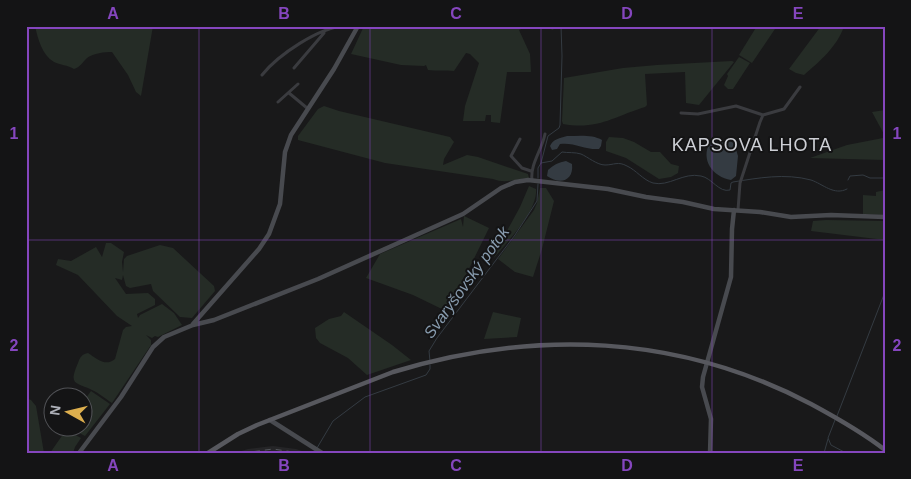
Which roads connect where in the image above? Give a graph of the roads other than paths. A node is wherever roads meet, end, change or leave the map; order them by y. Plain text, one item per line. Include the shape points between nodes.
1 (345, 26) edge
2 (351, 26) edge
3 (357, 27) edge
4 (327, 31) junction
5 (294, 68) dead end
6 (262, 74) dead end
7 (298, 84) dead end
8 (800, 86) dead end
9 (289, 93) junction
10 (278, 102) dead end
11 (307, 108) junction
12 (681, 113) dead end
13 (763, 115) junction
14 (545, 134) dead end
15 (520, 139) dead end
16 (531, 172) junction
17 (532, 180) junction
18 (736, 210) junction
19 (885, 217) edge
20 (192, 325) junction
21 (706, 363) junction
22 (270, 420) junction
23 (885, 450) edge
24 (321, 452) edge
25 (79, 453) edge
26 (208, 453) edge
27 (710, 453) edge

1 - 4 street
2 - 3 street
3 - 11 street
4 - 5 street
4 - 6 street via 290,50
7 - 9 street
8 - 13 street via 784,109
9 - 10 street
9 - 11 street
11 - 20 street via 285,152 280,204 269,234
12 - 13 street via 698,114 736,106
13 - 18 street via 740,181
14 - 16 street
15 - 16 street via 511,156
16 - 17 street
17 - 18 street
17 - 20 street via 502,188 463,214 318,279 214,320
18 - 19 street via 791,217
18 - 21 street via 732,229 731,277
20 - 25 street via 164,337 153,347
21 - 22 main road via 637,348 579,344 500,348 426,362 393,372
21 - 23 main road via 783,390 842,421
21 - 27 street via 702,387 710,419
22 - 24 street
22 - 26 main road via 238,434

